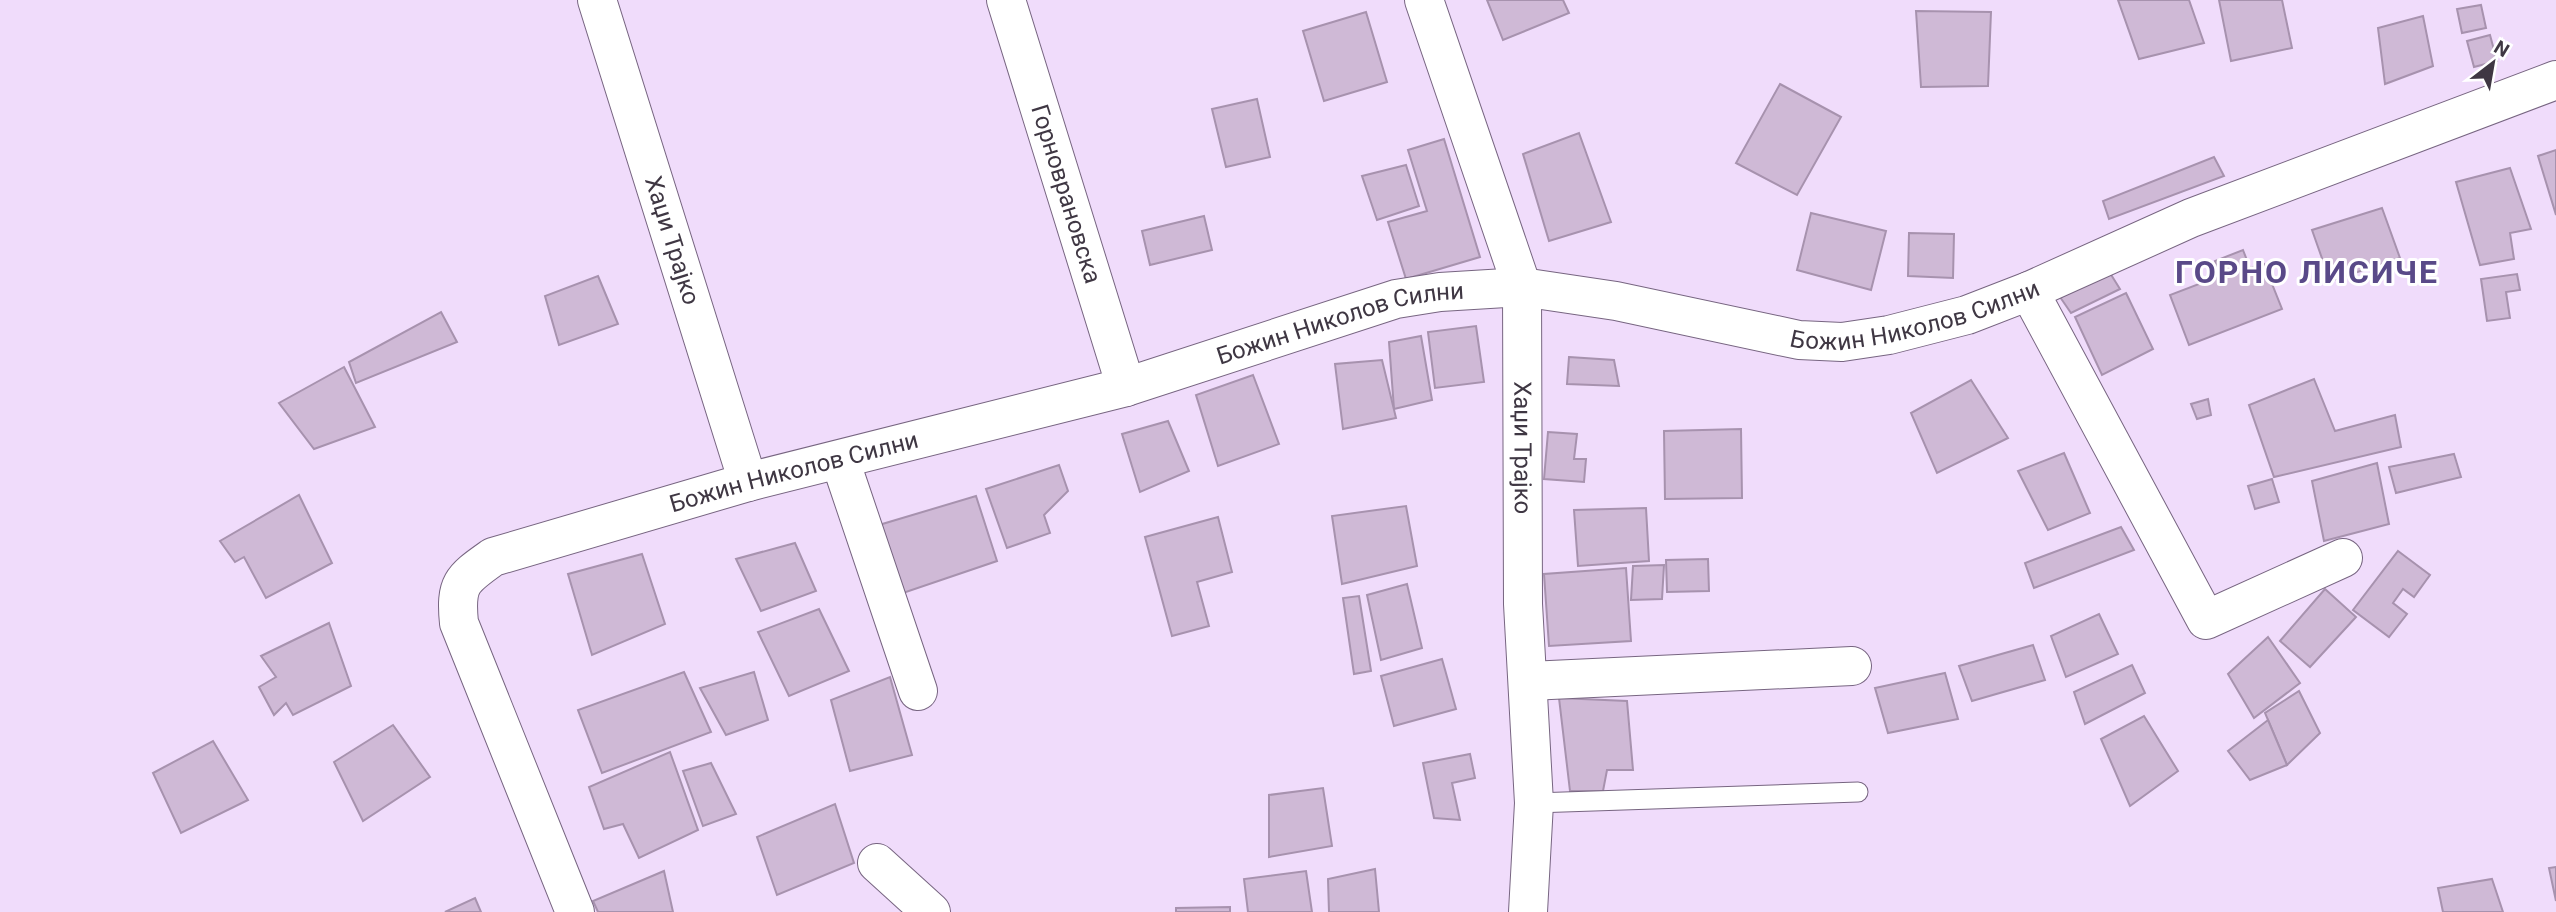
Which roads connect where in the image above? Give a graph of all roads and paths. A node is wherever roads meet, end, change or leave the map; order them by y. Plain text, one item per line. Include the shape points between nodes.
1 (597, 0) edge
2 (1006, 0) edge
3 (1423, 0) edge
4 (2556, 80) edge
5 (1522, 287) junction
6 (2029, 291) junction
7 (1126, 387) junction
8 (840, 460) junction
9 (748, 482) junction
10 (2343, 558) dead end
11 (1852, 666) dead end
12 (1529, 681) junction
13 (918, 691) dead end
14 (1858, 792) dead end
15 (1534, 803) junction
16 (877, 863) dead end
17 (575, 912) edge
18 (932, 912) edge
19 (1528, 912) edge

1 - 9 street, Хаџи Трајко
2 - 7 street, Горноврановска
3 - 5 street, Хаџи Трајко
4 - 6 street, Божин Николов Силни via 2191,218
5 - 6 street, Божин Николов Силни via 1616,301 1799,340 1842,342 1967,315
5 - 7 street, Божин Николов Силни via 1396,299
5 - 12 street, Хаџи Трајко via 1523,604
6 - 10 street via 2206,620
7 - 8 street, Божин Николов Силни
8 - 9 street, Божин Николов Силни
8 - 13 street
9 - 17 street, Божин Николов Силни via 493,556 467,576 456,596 459,623
11 - 12 street
12 - 15 street, Хаџи Трајко
14 - 15 lane
15 - 19 street, Хаџи Трајко
16 - 18 street

